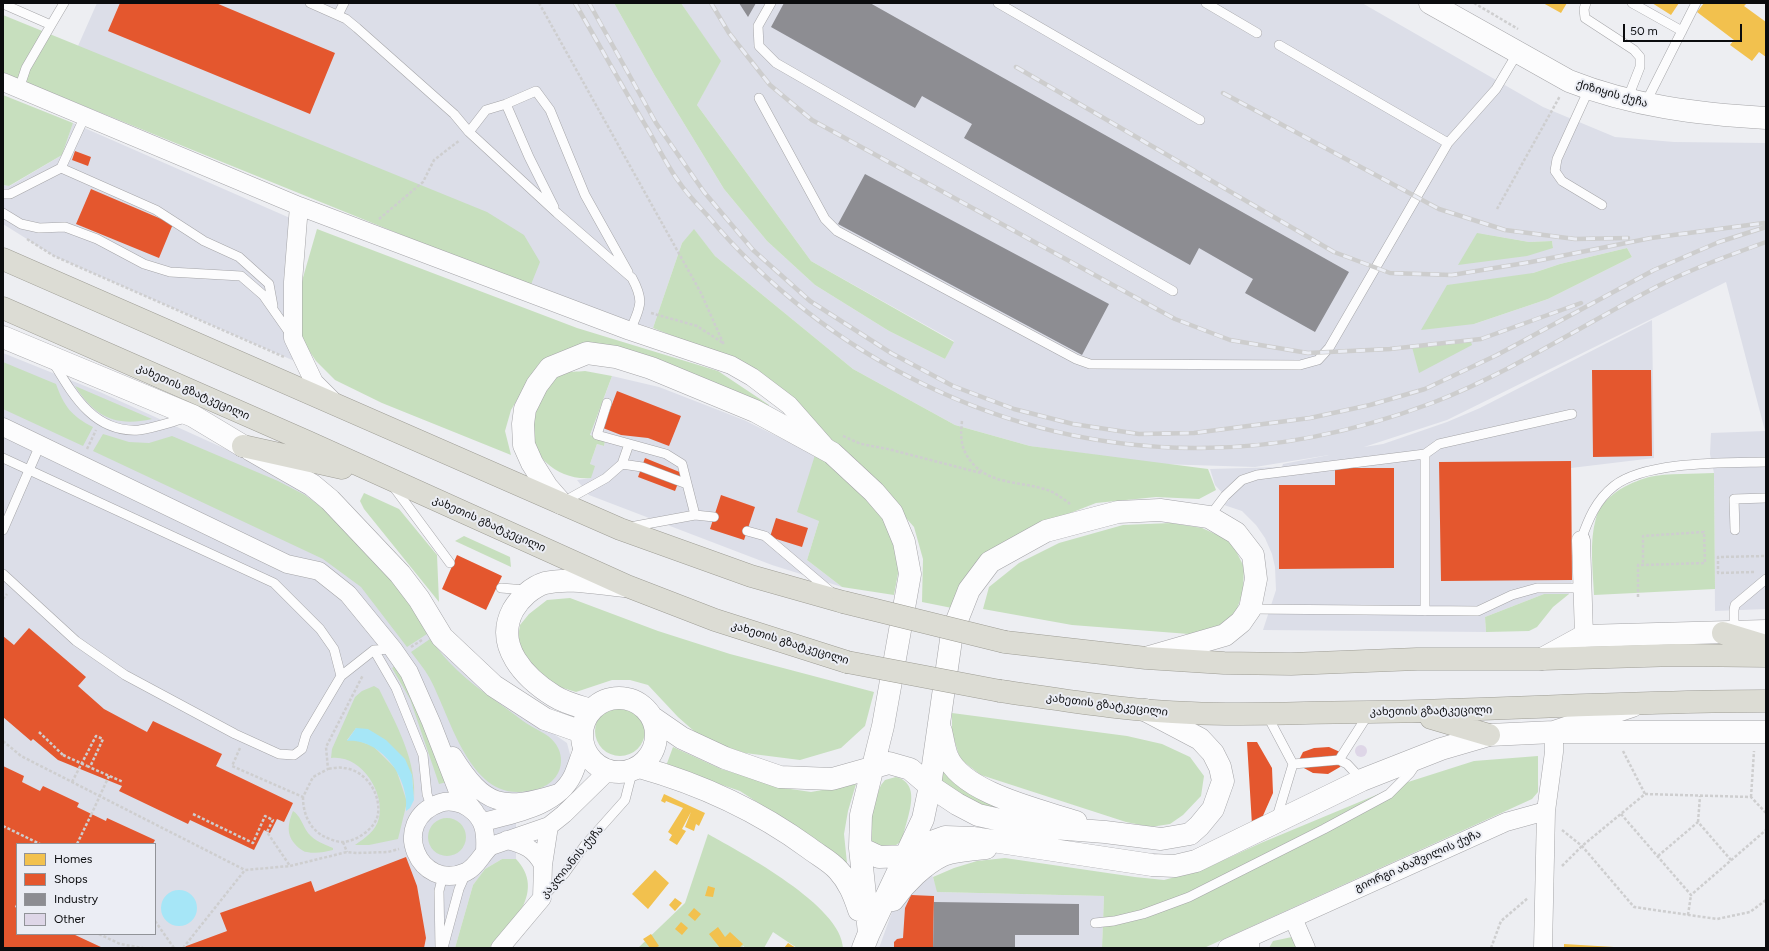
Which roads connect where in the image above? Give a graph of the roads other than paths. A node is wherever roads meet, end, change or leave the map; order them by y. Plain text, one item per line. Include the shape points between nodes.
1 (64, 3) edge
2 (310, 3) edge
3 (344, 3) edge
4 (771, 3) edge
5 (998, 3) edge
6 (1206, 3) edge
7 (1430, 3) edge
8 (1586, 3) edge
9 (1632, 3) edge
10 (1696, 3) edge
11 (3, 4) edge
12 (338, 15) junction
13 (51, 25) junction
14 (1682, 32) junction
15 (1257, 33) dead end
16 (1279, 45) dead end
17 (1518, 52) junction
18 (11, 86) edge
19 (1589, 89) junction
20 (759, 98) dead end
21 (1636, 102) junction
22 (506, 104) junction
23 (85, 116) junction
24 (1766, 118) edge
25 (1200, 120) dead end
26 (469, 132) junction
27 (1448, 143) junction
28 (61, 168) junction
29 (3, 194) edge
30 (1602, 205) dead end
31 (299, 206) junction
32 (3, 213) edge
33 (557, 213) junction
34 (3, 251) edge
35 (3, 259) edge
36 (632, 278) junction
37 (68, 287) junction
38 (1173, 291) dead end
39 (3, 308) edge
40 (273, 310) junction
41 (630, 331) junction
42 (3, 337) edge
43 (293, 338) junction
44 (49, 356) junction
45 (607, 403) dead end
46 (340, 408) junction
47 (1572, 414) dead end
48 (193, 416) junction
49 (3, 427) edge
50 (629, 444) junction
51 (835, 444) junction
52 (40, 445) junction
53 (243, 446) junction
54 (1425, 454) junction
55 (3, 458) edge
56 (1766, 462) edge
57 (622, 464) junction
58 (30, 470) junction
59 (388, 479) junction
60 (687, 484) junction
61 (1766, 498) edge
62 (561, 503) junction
63 (695, 515) junction
64 (714, 517) dead end
65 (1209, 517) junction
66 (620, 529) junction
67 (3, 530) edge
68 (1735, 530) dead end
69 (747, 531) dead end
70 (1581, 540) joint
71 (450, 563) dead end
72 (3, 574) edge
73 (1766, 579) edge
74 (627, 586) junction
75 (501, 588) dead end
76 (1583, 588) junction
77 (531, 590) junction
78 (843, 602) junction
79 (1250, 609) junction
80 (1425, 611) junction
81 (1766, 631) edge
82 (1728, 633) junction
83 (1584, 636) junction
84 (1766, 646) edge
85 (374, 650) junction
86 (400, 650) junction
87 (1766, 656) edge
88 (1146, 658) junction
89 (1542, 659) junction
90 (341, 676) junction
91 (1766, 701) edge
92 (1639, 704) junction
93 (591, 710) junction
94 (1145, 710) junction
95 (1370, 712) junction
96 (1414, 712) junction
97 (1267, 714) junction
98 (653, 718) junction
99 (431, 722) junction
100 (940, 723) junction
101 (1554, 732) junction
102 (1766, 732) edge
103 (1489, 735) junction
104 (583, 739) junction
105 (1421, 756) junction
106 (1339, 760) junction
107 (1293, 764) junction
108 (636, 768) junction
109 (873, 769) junction
110 (609, 770) junction
111 (1362, 780) junction
112 (930, 786) junction
113 (558, 793) junction
114 (431, 806) junction
115 (479, 817) junction
116 (1546, 818) junction
117 (1275, 823) junction
118 (549, 826) junction
119 (1105, 832) junction
120 (507, 840) junction
121 (1027, 846) junction
122 (860, 848) junction
123 (485, 851) junction
124 (906, 856) junction
125 (544, 865) junction
126 (468, 871) junction
127 (443, 875) junction
128 (542, 898) junction
129 (1293, 918) junction
130 (1095, 923) dead end
131 (866, 941) edge
132 (1254, 942) edge
133 (440, 948) edge
134 (443, 948) edge
135 (500, 948) edge
136 (1227, 948) edge
137 (1306, 948) edge
138 (1543, 948) edge

1 - 13 lane
2 - 12 lane
3 - 12 lane
4 - 38 lane via 758,26 759,46 776,63
5 - 25 lane
6 - 15 lane
7 - 17 main road, ქიზიყის ქუჩა
8 - 21 lane via 1585,18 1634,50 1640,57
9 - 14 lane
10 - 14 lane
11 - 13 lane
12 - 26 lane via 346,19 421,84 454,114
13 - 18 lane via 26,68
14 - 21 lane
16 - 27 lane
17 - 19 main road, ქიზიყის ქუჩა via 1568,81
17 - 27 lane via 1496,89
18 - 23 street
19 - 21 main road, ქიზიყის ქუჩა
19 - 30 lane via 1557,159 1555,171 1562,181
20 - 27 lane via 825,219 837,231 1076,359 1090,364 1300,365 1318,360 1338,333
21 - 24 main road, ქიზიყის ქუჩა via 1709,115
22 - 26 lane via 486,110
22 - 33 lane
22 - 36 lane via 536,91 550,110 585,195
23 - 28 lane
23 - 31 street
26 - 33 lane
28 - 29 lane via 10,194
28 - 40 lane via 156,210 204,241 239,257 269,284
31 - 41 street
31 - 43 street via 293,282
32 - 40 lane via 22,224 39,228 65,228 97,239 144,264 170,272 241,276 263,295
33 - 36 lane
34 - 37 highway
35 - 37 highway
36 - 41 lane via 640,293 639,309
37 - 46 highway
39 - 59 highway, კახეთის გზატკეცილი
40 - 43 lane
41 - 51 street via 731,365 752,377
42 - 44 main road
43 - 46 street via 314,382
44 - 48 main road
44 - 48 lane via 79,403 105,423 122,430 140,430
45 - 50 lane via 597,435
46 - 62 highway
47 - 54 lane via 1439,444
48 - 53 main road
49 - 52 street
50 - 57 lane
50 - 60 lane via 666,454 682,464
51 - 62 main road via 651,368 616,357 587,353 550,368 537,385 525,409 524,445 547,487
51 - 109 main road via 892,513 904,542 910,574
52 - 58 lane
52 - 86 street via 287,564 319,570 348,594
53 - 59 highway
53 - 104 main road via 312,485 330,500 400,574 442,637 494,686 545,719
54 - 65 lane via 1257,474 1242,480 1225,496
54 - 80 lane
55 - 58 lane
56 - 70 lane via 1710,464 1657,469 1636,474 1614,485 1603,496
57 - 60 lane via 642,467
57 - 62 lane via 606,478
58 - 67 lane
58 - 90 lane via 274,583 320,630 334,649
59 - 71 lane
59 - 74 highway, კახეთის გზატკეცილი
60 - 63 lane
61 - 68 lane via 1734,499
62 - 66 highway
63 - 64 lane
63 - 66 lane
65 - 79 main road via 1236,533 1253,555 1256,579
65 - 100 main road via 1160,510 1118,512 1046,531 990,562 969,590 952,633
66 - 78 highway via 751,576
69 - 78 lane via 765,536
70 - 76 street
72 - 90 lane via 76,641 125,675 235,734 279,754 294,755 302,749 306,735
73 - 82 lane via 1735,605
74 - 77 main road via 556,581
74 - 94 highway, კახეთის გზატკეცილი, bridge via 715,620 847,662 1000,691
75 - 77 lane
76 - 80 lane via 1537,588 1512,595 1478,611
76 - 83 street
77 - 93 main road via 518,601 511,614 506,631 509,650 524,672 554,697
78 - 88 highway, bridge via 1005,642
79 - 80 lane
79 - 88 main road via 1241,622 1225,635
81 - 82 main road
82 - 83 main road
82 - 84 highway
83 - 89 main road
85 - 86 lane
85 - 90 lane
85 - 114 lane via 396,688 423,755 427,794
86 - 99 street
87 - 89 highway via 1677,655
88 - 89 highway via 1291,664 1417,659
91 - 92 highway, კახეთის გზატკეცილი
92 - 96 highway, კახეთის გზატკეცილი
92 - 101 main road, კახეთის გზატკეცილი
93 - 98 main road via 606,700 624,698 636,701 646,708
93 - 104 main road via 585,720
94 - 97 highway, კახეთის გზატკეცილი
94 - 119 main road via 1200,739 1213,752 1223,781 1213,809 1190,834 1161,839
95 - 96 highway, კახეთის გზატკეცილი
95 - 97 highway, კახეთის გზატკეცილი
95 - 106 lane
96 - 103 highway
97 - 107 lane
98 - 108 main road via 656,742 651,754
98 - 109 main road via 682,738 725,758 780,777 832,779
99 - 113 street via 466,778 485,796 499,802 530,802
99 - 115 street via 455,784
100 - 112 main road
100 - 119 main road via 947,756 957,772 970,783 995,795
101 - 102 main road
101 - 103 main road
101 - 116 street
103 - 105 main road
104 - 110 main road via 589,757
104 - 113 street via 573,776
105 - 111 main road
105 - 130 lane via 1410,773 1389,794 1324,829 1189,897 1143,914
106 - 107 lane
106 - 111 lane via 1348,764
107 - 117 lane
108 - 110 main road via 621,772
108 - 128 lane, კაკლიანის ქუჩა via 625,800
108 - 131 main road via 671,776 734,801 791,835 837,869 850,886
109 - 112 main road via 889,763 910,769
109 - 122 main road via 861,815
110 - 118 street
111 - 117 main road
112 - 119 main road via 978,815 1027,826
112 - 124 main road via 923,819
113 - 115 street via 540,805
114 - 115 street via 442,802 454,802 465,805
114 - 127 street via 416,821 412,842 422,864 431,871
115 - 123 street via 486,835
116 - 129 street, გიორგი აბაშვილის ქუჩა via 1506,822
116 - 138 street
117 - 121 main road via 1196,862 1175,866 1152,865
118 - 120 street
118 - 125 street
120 - 123 street
120 - 125 street via 528,847 538,854
121 - 124 main road via 973,838 945,837 923,845
121 - 131 main road via 985,848 944,855 903,886
122 - 124 main road via 879,857
122 - 131 main road
123 - 126 street via 475,866
124 - 131 main road
125 - 128 street
126 - 127 street
126 - 134 lane via 459,890
127 - 133 lane via 439,891
128 - 135 street, კაკლიანის ქუჩა
129 - 132 street, გიორგი აბაშვილის ქუჩა
129 - 137 street
132 - 136 street, გიორგი აბაშვილის ქუჩა

